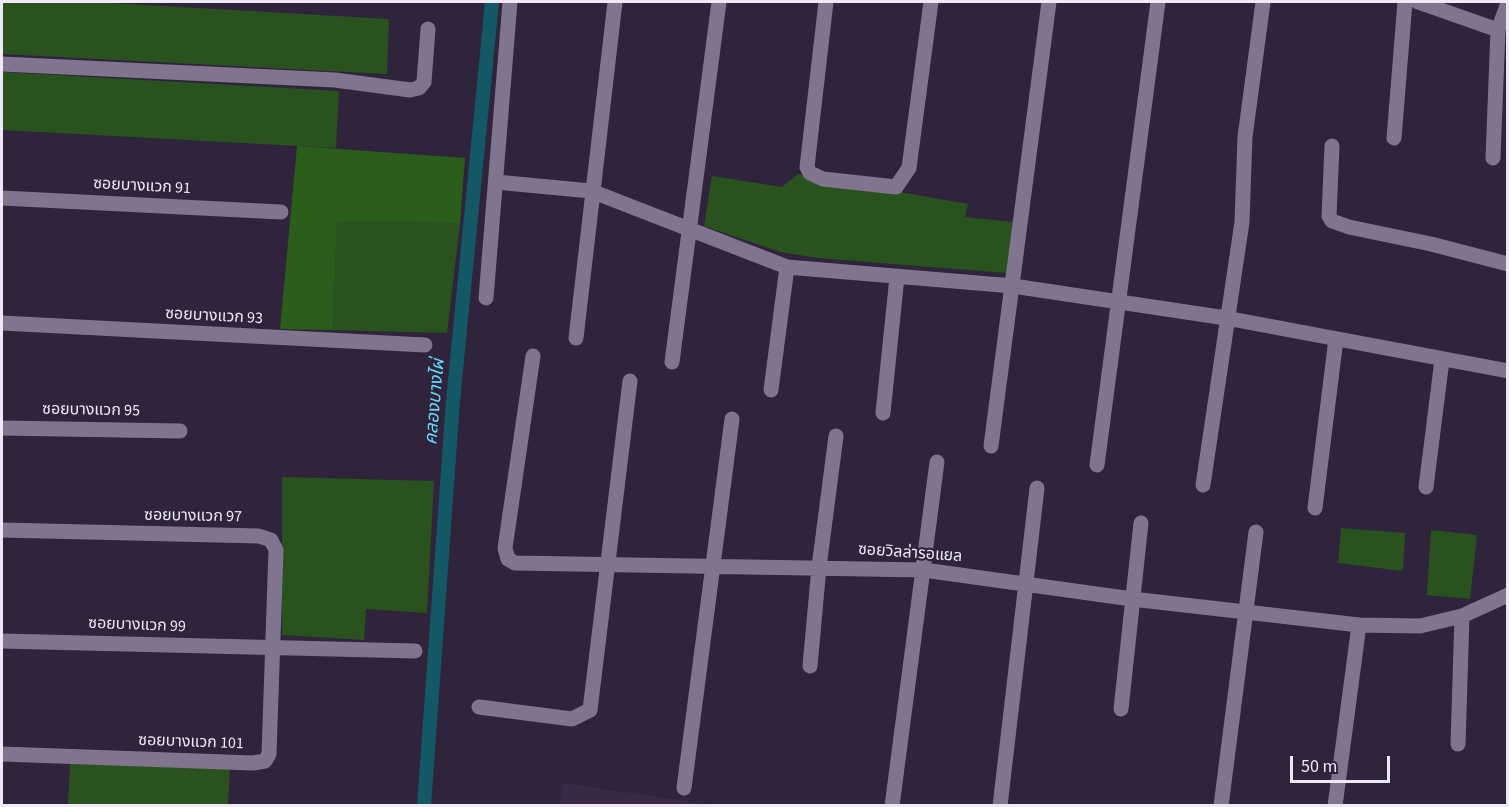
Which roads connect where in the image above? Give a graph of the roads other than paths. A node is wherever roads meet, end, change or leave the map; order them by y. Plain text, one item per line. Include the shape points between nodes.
1 (510, 2) edge
2 (615, 2) edge
3 (719, 2) edge
4 (826, 2) edge
5 (931, 2) edge
6 (1049, 2) edge
7 (1158, 2) edge
8 (1263, 2) edge
9 (1405, 2) edge
10 (1419, 2) edge
11 (1508, 3) edge
12 (428, 29) dead end
13 (1498, 30) junction
14 (2, 64) edge
15 (1394, 138) dead end
16 (1332, 146) dead end
17 (1493, 158) dead end
18 (496, 182) junction
19 (591, 191) junction
20 (2, 198) edge
21 (281, 212) dead end
22 (690, 229) junction
23 (1508, 264) edge
24 (787, 267) junction
25 (897, 277) junction
26 (1013, 286) junction
27 (486, 298) dead end
28 (1120, 301) junction
29 (1226, 318) junction
30 (2, 323) edge
31 (576, 338) dead end
32 (1336, 339) junction
33 (425, 345) dead end
34 (533, 356) dead end
35 (1442, 360) junction
36 (672, 362) dead end
37 (1508, 371) edge
38 (630, 381) dead end
39 (771, 390) dead end
40 (883, 413) dead end
41 (732, 419) dead end
42 (2, 428) edge
43 (180, 431) dead end
44 (836, 436) dead end
45 (991, 446) dead end
46 (937, 462) dead end
47 (1097, 465) dead end
48 (1203, 484) dead end
49 (1426, 487) dead end
50 (1037, 488) dead end
51 (1315, 507) dead end
52 (1141, 523) dead end
53 (2, 530) edge
54 (1256, 532) dead end
55 (607, 566) junction
56 (713, 566) junction
57 (819, 567) junction
58 (924, 570) junction
59 (1027, 585) junction
60 (1508, 595) edge
61 (1132, 599) junction
62 (1246, 613) junction
63 (1462, 616) junction
64 (1359, 625) junction
65 (2, 641) edge
66 (271, 649) junction
67 (415, 651) dead end
68 (810, 666) dead end
69 (479, 707) dead end
70 (1121, 709) dead end
71 (1458, 744) dead end
72 (2, 754) edge
73 (684, 788) dead end
74 (892, 806) edge
75 (1000, 806) edge
76 (1221, 806) edge
77 (1335, 806) edge

1 - 18 street
2 - 19 street
3 - 22 street
4 - 5 street via 807,167 823,179 896,187 909,168
6 - 26 street
7 - 28 street
8 - 29 street via 1245,137 1242,222
9 - 15 street
10 - 13 street
11 - 13 street
12 - 14 street via 424,82 410,90 334,80
13 - 17 street
16 - 23 street via 1332,221
18 - 19 street
18 - 27 street
19 - 22 street
19 - 31 street
20 - 21 street, ซอยบางแวก 91
22 - 24 street
22 - 36 street
24 - 25 street
24 - 39 street
25 - 26 street
25 - 40 street
26 - 28 street
26 - 45 street
28 - 29 street
28 - 47 street
29 - 32 street
29 - 48 street
30 - 33 street, ซอยบางแวก 93
32 - 35 street
32 - 51 street
34 - 55 street, ซอยวิลล่ารอแยล via 505,548 508,559 514,563
35 - 37 street
35 - 49 street
38 - 55 street
41 - 56 street
42 - 43 street, ซอยบางแวก 95
44 - 57 street
46 - 58 street
50 - 59 street
52 - 61 street
53 - 66 street, ซอยบางแวก 97 via 259,536 272,540 276,550
54 - 62 street
55 - 56 street, ซอยวิลล่ารอแยล
55 - 69 street via 590,710 572,719
56 - 57 street, ซอยวิลล่ารอแยล
56 - 73 street
57 - 58 street, ซอยวิลล่ารอแยล
57 - 68 street
58 - 59 street, ซอยวิลล่ารอแยล
58 - 74 street
59 - 61 street, ซอยวิลล่ารอแยล
59 - 75 street
60 - 63 street, ซอยวิลล่ารอแยล
61 - 62 street, ซอยวิลล่ารอแยล
61 - 70 street
62 - 64 street, ซอยวิลล่ารอแยล
62 - 76 street
63 - 64 street, ซอยวิลล่ารอแยล via 1419,626
63 - 71 street
64 - 77 street
65 - 66 street, ซอยบางแวก 99
66 - 67 street, ซอยบางแวก 99
66 - 72 street, ซอยบางแวก 101 via 269,754 265,761

